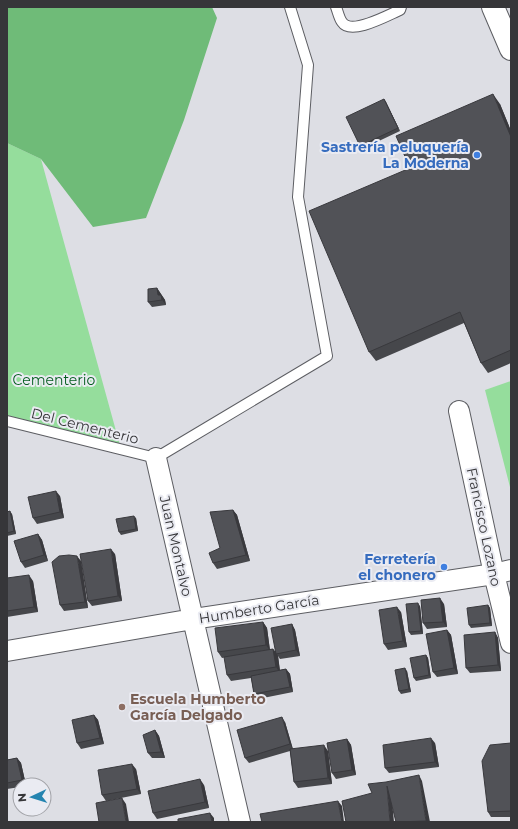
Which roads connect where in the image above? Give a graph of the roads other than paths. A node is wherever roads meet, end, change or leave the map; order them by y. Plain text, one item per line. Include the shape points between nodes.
1 (290, 7) edge
2 (336, 7) edge
3 (401, 7) edge
4 (493, 7) edge
5 (511, 49) edge
6 (459, 411) dead end
7 (7, 421) edge
8 (156, 458) junction
9 (502, 572) edge
10 (193, 619) junction
11 (511, 643) edge
12 (7, 651) edge
13 (240, 822) edge

1 - 8 lane via 308,65 298,197 327,356
2 - 3 lane via 342,23 350,27 362,26 400,10
4 - 5 street
6 - 9 street, Francisco Lozano
7 - 8 lane, Del Cementerio
8 - 10 street, Juan Montalvo
9 - 10 street, Humberto García
9 - 11 street, Francisco Lozano
10 - 12 street, Humberto García
10 - 13 street, Juan Montalvo

